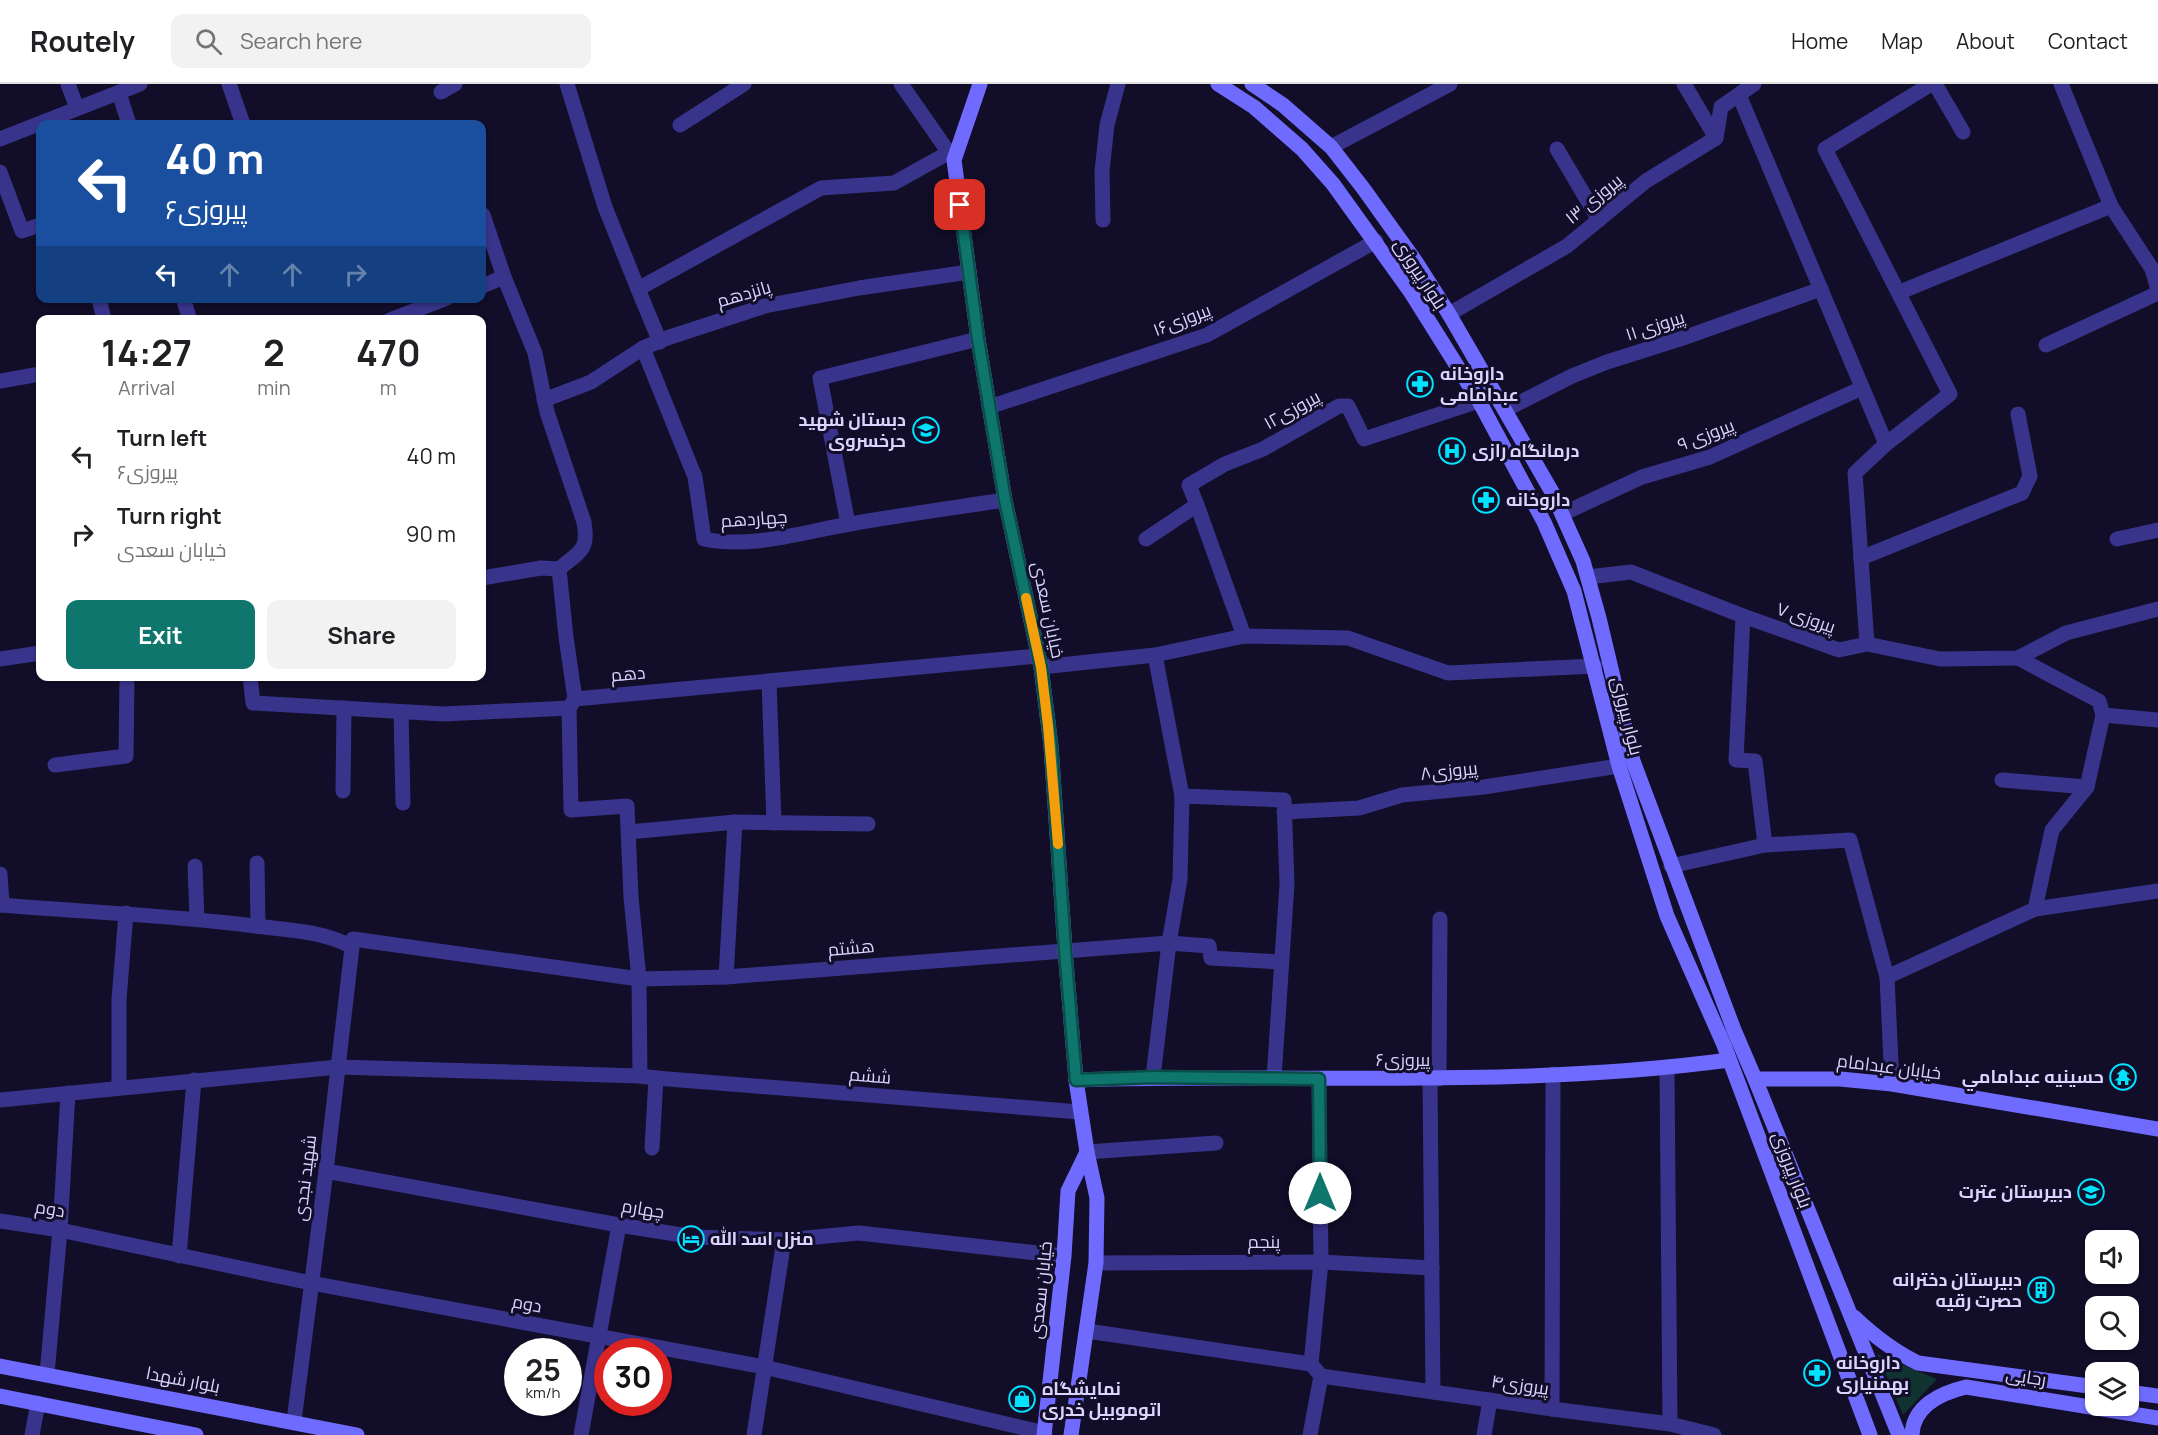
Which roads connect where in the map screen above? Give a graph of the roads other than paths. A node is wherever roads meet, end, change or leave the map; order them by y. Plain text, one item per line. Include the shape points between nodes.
1 (68, 84) edge
2 (140, 84) edge
3 (229, 84) edge
4 (455, 84) edge
5 (567, 84) edge
6 (744, 84) edge
7 (901, 84) edge
8 (980, 84) edge
9 (1118, 84) edge
10 (1218, 84) edge
11 (1252, 84) edge
12 (1450, 84) edge
13 (1684, 84) edge
14 (1754, 84) edge
15 (1933, 84) edge
16 (2061, 84) edge
17 (441, 92) dead end
18 (119, 93) junction
19 (1739, 94) junction
20 (77, 108) junction
21 (47, 120) edge
22 (128, 120) edge
23 (242, 120) edge
24 (36, 125) edge
25 (680, 125) dead end
26 (1963, 132) dead end
27 (1716, 138) junction
28 (0, 139) edge
29 (1331, 147) junction
30 (1557, 149) dead end
31 (951, 156) junction
32 (0, 172) edge
33 (2111, 206) junction
34 (1103, 220) dead end
35 (1599, 220) junction
36 (486, 224) edge
37 (36, 226) edge
38 (1376, 241) junction
39 (2155, 267) edge
40 (969, 272) junction
41 (504, 277) junction
42 (486, 284) edge
43 (638, 289) junction
44 (1821, 289) junction
45 (1900, 292) junction
46 (2158, 292) edge
47 (434, 303) edge
48 (1449, 314) junction
49 (403, 315) edge
50 (978, 339) junction
51 (660, 342) junction
52 (2046, 345) dead end
53 (643, 348) junction
54 (36, 375) edge
55 (0, 381) edge
56 (1862, 388) junction
57 (544, 400) junction
58 (1479, 400) junction
59 (989, 407) junction
60 (1504, 410) junction
61 (2018, 414) dead end
62 (1886, 444) junction
63 (1005, 500) junction
64 (1197, 505) junction
65 (1562, 514) junction
66 (848, 524) junction
67 (2158, 530) edge
68 (1146, 539) dead end
69 (2117, 539) dead end
70 (1860, 558) junction
71 (559, 569) junction
72 (486, 577) edge
73 (1588, 577) junction
74 (2158, 609) edge
75 (1743, 616) junction
76 (1244, 636) junction
77 (1867, 644) junction
78 (36, 654) edge
79 (1155, 655) junction
80 (2018, 658) junction
81 (0, 659) edge
82 (1039, 661) junction
83 (1595, 666) junction
84 (127, 681) edge
85 (251, 681) edge
86 (769, 681) junction
87 (572, 704) junction
88 (344, 708) junction
89 (401, 712) junction
90 (2103, 715) junction
91 (2158, 720) edge
92 (55, 765) dead end
93 (1619, 766) junction
94 (2002, 780) dead end
95 (2087, 787) junction
96 (343, 791) dead end
97 (1182, 796) junction
98 (403, 803) dead end
99 (1284, 812) junction
100 (735, 822) junction
101 (774, 823) junction
102 (868, 824) dead end
103 (628, 832) junction
104 (1765, 845) junction
105 (257, 863) dead end
106 (195, 866) dead end
107 (1671, 866) junction
108 (0, 874) edge
109 (2158, 891) edge
110 (1, 905) edge
111 (1687, 909) junction
112 (2035, 909) junction
113 (126, 913) junction
114 (1666, 916) junction
115 (197, 919) junction
116 (1440, 919) dead end
117 (258, 926) junction
118 (353, 943) junction
119 (1169, 943) junction
120 (1065, 950) junction
121 (1281, 962) junction
122 (726, 977) junction
123 (1887, 977) junction
124 (639, 979) junction
125 (1729, 1060) junction
126 (338, 1067) junction
127 (1667, 1069) junction
128 (1553, 1074) junction
129 (648, 1077) junction
130 (1153, 1077) junction
131 (1274, 1078) junction
132 (1319, 1079) junction
133 (1435, 1079) junction
134 (1755, 1079) junction
135 (194, 1080) junction
136 (1076, 1080) junction
137 (1892, 1084) junction
138 (119, 1088) junction
139 (68, 1093) junction
140 (0, 1100) edge
141 (1080, 1112) junction
142 (2158, 1129) edge
143 (1216, 1143) dead end
144 (652, 1148) dead end
145 (1087, 1152) junction
146 (327, 1171) junction
147 (0, 1221) edge
148 (619, 1225) junction
149 (60, 1230) junction
150 (784, 1240) junction
151 (178, 1256) junction
152 (1065, 1256) junction
153 (1321, 1262) junction
154 (1096, 1263) junction
155 (1432, 1268) junction
156 (311, 1283) junction
157 (1850, 1313) junction
158 (1087, 1331) junction
159 (598, 1337) junction
160 (0, 1366) edge
161 (764, 1367) junction
162 (1316, 1370) junction
163 (46, 1374) junction
164 (2044, 1380) junction
165 (2085, 1386) edge
166 (1433, 1392) junction
167 (2139, 1393) edge
168 (0, 1396) edge
169 (2158, 1396) edge
170 (2039, 1399) junction
171 (1490, 1400) junction
172 (38, 1403) junction
173 (1552, 1409) junction
174 (2158, 1418) edge
175 (294, 1421) junction
176 (1670, 1424) junction
177 (188, 1434) edge
178 (1044, 1434) edge
179 (32, 1435) edge
180 (357, 1435) edge
181 (581, 1435) edge
182 (754, 1435) edge
183 (1071, 1435) edge
184 (1310, 1435) edge
185 (1484, 1435) edge
186 (1714, 1435) edge
187 (1870, 1435) edge
188 (1899, 1435) edge
189 (1912, 1435) edge

1 - 20 street
2 - 18 street
3 - 23 street
4 - 17 street
5 - 43 street via 605,207
6 - 25 street
7 - 31 street
8 - 31 street, خیابان سعدی
9 - 34 street via 1107,125 1102,171
10 - 38 street, بلوار پیروزی via 1254,107 1302,149
11 - 29 street, بلوار پیروزی
12 - 29 street
13 - 27 street
14 - 19 street
15 - 26 street
15 - 45 street via 1825,148
16 - 33 street
18 - 20 street
18 - 22 street
19 - 27 street via 1721,107
19 - 44 street
20 - 21 street
24 - 28 street
27 - 35 street, پیروزی ۱۳ via 1646,181
29 - 48 street, بلوار پیروزی via 1409,252
30 - 35 street
31 - 40 street, خیابان سعدی
31 - 43 street via 894,183 820,188
32 - 37 street via 22,231
33 - 39 street
33 - 45 street
35 - 48 street, پیروزی ۱۳ via 1567,246
36 - 41 street
38 - 58 street, بلوار پیروزی
38 - 59 street, پیروزی۱۶ via 1207,335
39 - 46 street
40 - 50 street, خیابان سعدی
40 - 51 street, پانزدهم via 765,306
41 - 42 street
41 - 57 street via 534,353
43 - 51 street
44 - 56 street
44 - 60 street, پیروزی ۱۱ via 1607,362
45 - 62 street via 1950,394
46 - 52 street
47 - 49 street
48 - 60 street, بلوار پیروزی
50 - 59 street, خیابان سعدی
50 - 66 street via 820,378
51 - 53 street, پانزدهم
53 - 57 street, پانزدهم via 591,382
53 - 66 street, چهاردهم via 695,477 704,539 779,539
54 - 55 street
56 - 62 street
56 - 65 street, پیروزی ۹ via 1710,457 1642,477
57 - 71 street via 587,538 583,548
58 - 64 street, پیروزی۱۲ via 1364,439 1348,406 1339,406 1263,449 1189,484
58 - 83 street, بلوار پیروزی via 1544,522 1574,591
59 - 63 street, خیابان سعدی
60 - 65 street, بلوار پیروزی
61 - 70 street via 2030,476 2022,493
62 - 70 street via 1855,472
63 - 66 street, چهاردهم
63 - 82 street, خیابان سعدی
64 - 68 street
64 - 76 street
65 - 73 street, بلوار پیروزی
67 - 69 street
70 - 77 street
71 - 72 street via 541,568
71 - 87 street
73 - 75 street, پیروزی ۷ via 1631,572
73 - 107 street, بلوار پیروزی via 1633,761
74 - 80 street via 2066,633
75 - 77 street, پیروزی ۷ via 1839,650
75 - 104 street via 1736,760 1755,761
76 - 79 street, دهم
76 - 83 street, دهم via 1348,638 1448,673
77 - 80 street, پیروزی ۷ via 1940,659
78 - 81 street
79 - 82 street, دهم
79 - 97 street
80 - 90 street via 2099,701
82 - 86 street, دهم
82 - 120 street, خیابان سعدی via 1051,746
83 - 93 street, بلوار پیروزی
84 - 92 street via 126,756
85 - 88 street, دهم via 253,703
86 - 87 street, دهم
86 - 101 street
87 - 89 street, دهم via 444,714
87 - 103 street via 571,810 627,806
88 - 89 street, دهم
88 - 96 street
89 - 98 street
90 - 91 street
90 - 95 street
93 - 99 street, پیروزی۸ via 1402,795 1359,808
93 - 114 street, بلوار پیروزی
94 - 95 street
95 - 112 street via 2052,830
97 - 99 street via 1284,800
97 - 119 street via 1180,879
99 - 121 street via 1287,884
100 - 101 street
100 - 103 street
100 - 122 street
101 - 102 street
103 - 124 street
104 - 107 street
104 - 123 street via 1850,840
105 - 117 street
106 - 115 street
107 - 111 street, بلوار پیروزی
108 - 110 street
109 - 112 street
110 - 113 street, هشتم
111 - 114 street
111 - 134 street, بلوار پیروزی
112 - 123 street
113 - 115 street, هشتم
113 - 138 street via 119,999
114 - 125 street, بلوار پیروزی
115 - 117 street, هشتم
116 - 133 street
117 - 118 street, هشتم
118 - 124 street, هشتم
118 - 126 street, شهید نجدی
119 - 120 street, هشتم
119 - 121 street, هشتم via 1209,946 1210,958
119 - 130 street
120 - 122 street, هشتم
120 - 136 street, خیابان سعدی
121 - 131 street
122 - 124 street, هشتم
123 - 137 street
124 - 129 street
125 - 127 street, پیروزی۶
125 - 187 street, بلوار پیروزی
126 - 129 street, ششم
126 - 135 street, ششم
126 - 146 street, شهید نجدی
127 - 128 street, پیروزی۶
127 - 176 street
128 - 133 street, پیروزی۶
128 - 173 street
129 - 141 street, ششم
129 - 144 street
130 - 131 street, پیروزی۶
130 - 136 street, پیروزی۶
131 - 132 street, پیروزی۶
132 - 133 street, پیروزی۶
132 - 153 street
133 - 155 street
134 - 137 street, خیابان عبدامام via 1840,1079
134 - 157 street, بلوار پیروزی
135 - 138 street, ششم
135 - 151 street
136 - 141 street, خیابان سعدی
137 - 142 street, خیابان عبدامام
138 - 139 street, ششم
139 - 140 street, ششم
139 - 149 street
141 - 145 street, خیابان سعدی
143 - 145 street
145 - 152 street, خیابان سعدی via 1068,1191
145 - 154 street, خیابان سعدی via 1097,1198
146 - 148 street, چهارم
146 - 156 street, شهید نجدی
147 - 149 street, دوم
148 - 150 street, چهارم via 694,1237
148 - 159 street
149 - 151 street, دوم
149 - 163 street
150 - 152 street, چهارم via 859,1233
150 - 161 street
151 - 156 street, دوم
152 - 178 street, خیابان سعدی
153 - 154 street, پنجم
153 - 155 street, پنجم
153 - 162 street
154 - 158 street, خیابان سعدی
155 - 166 street
156 - 159 street, دوم
156 - 175 street, شهید نجدی
157 - 164 street, رجایی via 1875,1338 1918,1363
157 - 188 street, بلوار پیروزی
158 - 162 street, پیروزی۴
158 - 183 street, خیابان سعدی
159 - 161 street, دوم
159 - 181 street
160 - 163 street, بلوار شهدا
161 - 178 street, دوم
161 - 182 street
162 - 166 street, پیروزی۴
162 - 184 street
163 - 175 street, بلوار شهدا
164 - 165 street, رجایی
164 - 170 street
166 - 171 street, پیروزی۴
167 - 169 street
168 - 172 street
170 - 174 street, رجایی
170 - 189 street, رجایی via 1966,1387 1955,1390 1939,1395 1925,1406 1915,1420
171 - 173 street, پیروزی۴
171 - 185 street
172 - 177 street
172 - 179 street
173 - 176 street, پیروزی۴
175 - 180 street, بلوار شهدا
176 - 186 street, پیروزی۴

